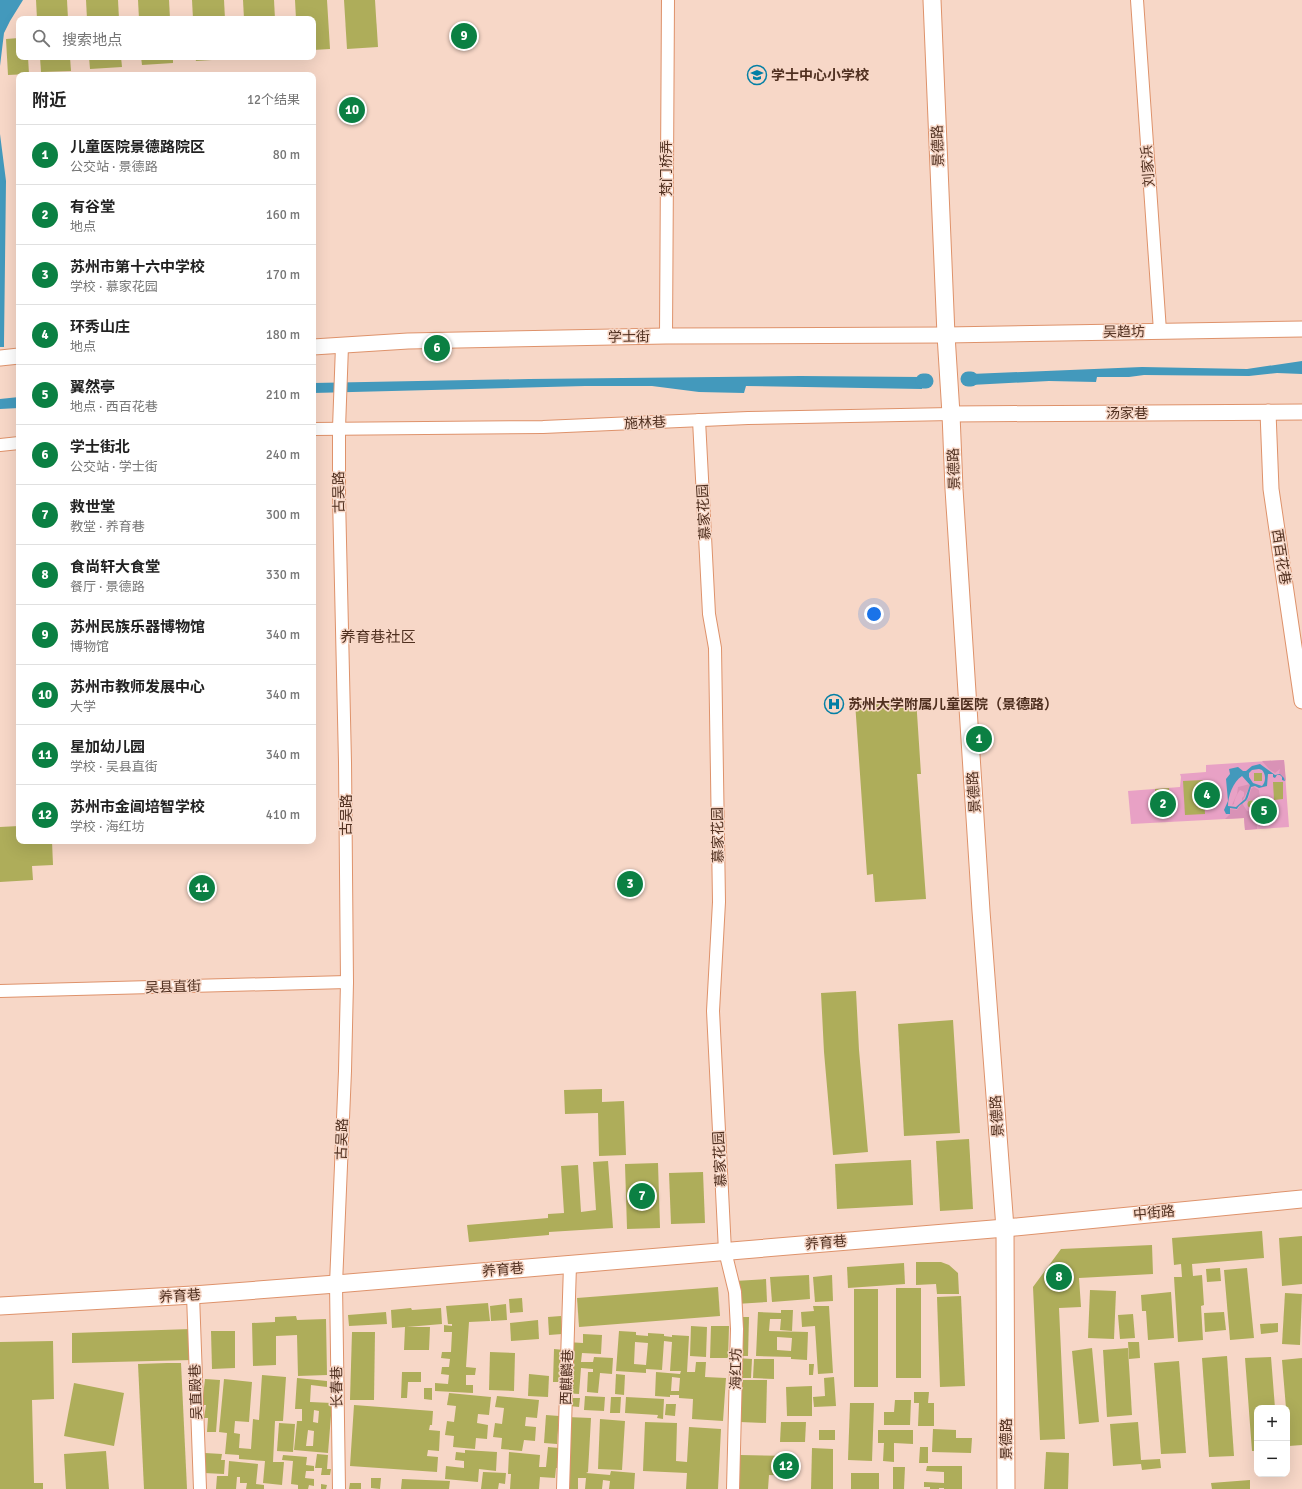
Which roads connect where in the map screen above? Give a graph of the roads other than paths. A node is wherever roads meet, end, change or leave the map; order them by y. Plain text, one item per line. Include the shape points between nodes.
1 (668, 0) edge
2 (932, 0) edge
3 (1136, 0) edge
4 (1302, 329) edge
5 (1160, 331) junction
6 (946, 335) junction
7 (666, 336) junction
8 (342, 346) junction
9 (316, 347) edge
10 (16, 356) edge
11 (0, 358) edge
12 (1268, 412) junction
13 (1302, 412) edge
14 (951, 414) junction
15 (699, 420) junction
16 (339, 428) junction
17 (316, 429) edge
18 (0, 444) edge
19 (16, 444) edge
20 (1302, 701) edge
21 (347, 982) junction
22 (0, 991) edge
23 (1302, 1199) edge
24 (1005, 1228) junction
25 (725, 1251) junction
26 (570, 1264) junction
27 (336, 1284) junction
28 (193, 1295) junction
29 (0, 1306) edge
30 (200, 1489) edge
31 (339, 1489) edge
32 (563, 1489) edge
33 (733, 1489) edge
34 (1006, 1489) edge

1 - 7 street, 梵门桥弄
2 - 6 main road, 景德路
3 - 5 street, 刘家浜
4 - 5 street, 吴趋坊
5 - 6 street, 吴趋坊
6 - 7 street, 学士街
6 - 14 main road, 景德路
7 - 8 street, 学士街
8 - 9 street, 学士街
8 - 16 street, 古吴路
10 - 11 street
12 - 13 street, 汤家巷
12 - 14 street, 汤家巷
12 - 20 street, 西百花巷 via 1271,489
14 - 15 street, 施林巷
14 - 24 main road, 景德路 via 981,911
15 - 16 street, 施林巷 via 543,427
15 - 25 street, 慕家花园 via 708,614 715,648 718,902 713,1010
16 - 17 street, 施林巷
16 - 21 street, 古吴路
18 - 19 street
21 - 22 street, 吴县直街
21 - 27 street, 古吴路
23 - 24 main road, 中街路
24 - 25 main road, 养育巷
24 - 34 main road, 景德路
25 - 26 main road, 养育巷
25 - 33 street, 海红坊 via 735,1292 737,1329
26 - 27 main road, 养育巷
26 - 32 street, 西麒麟巷
27 - 28 main road, 养育巷
27 - 31 street, 长春巷
28 - 29 main road, 养育巷
28 - 30 street, 吴直殿巷

